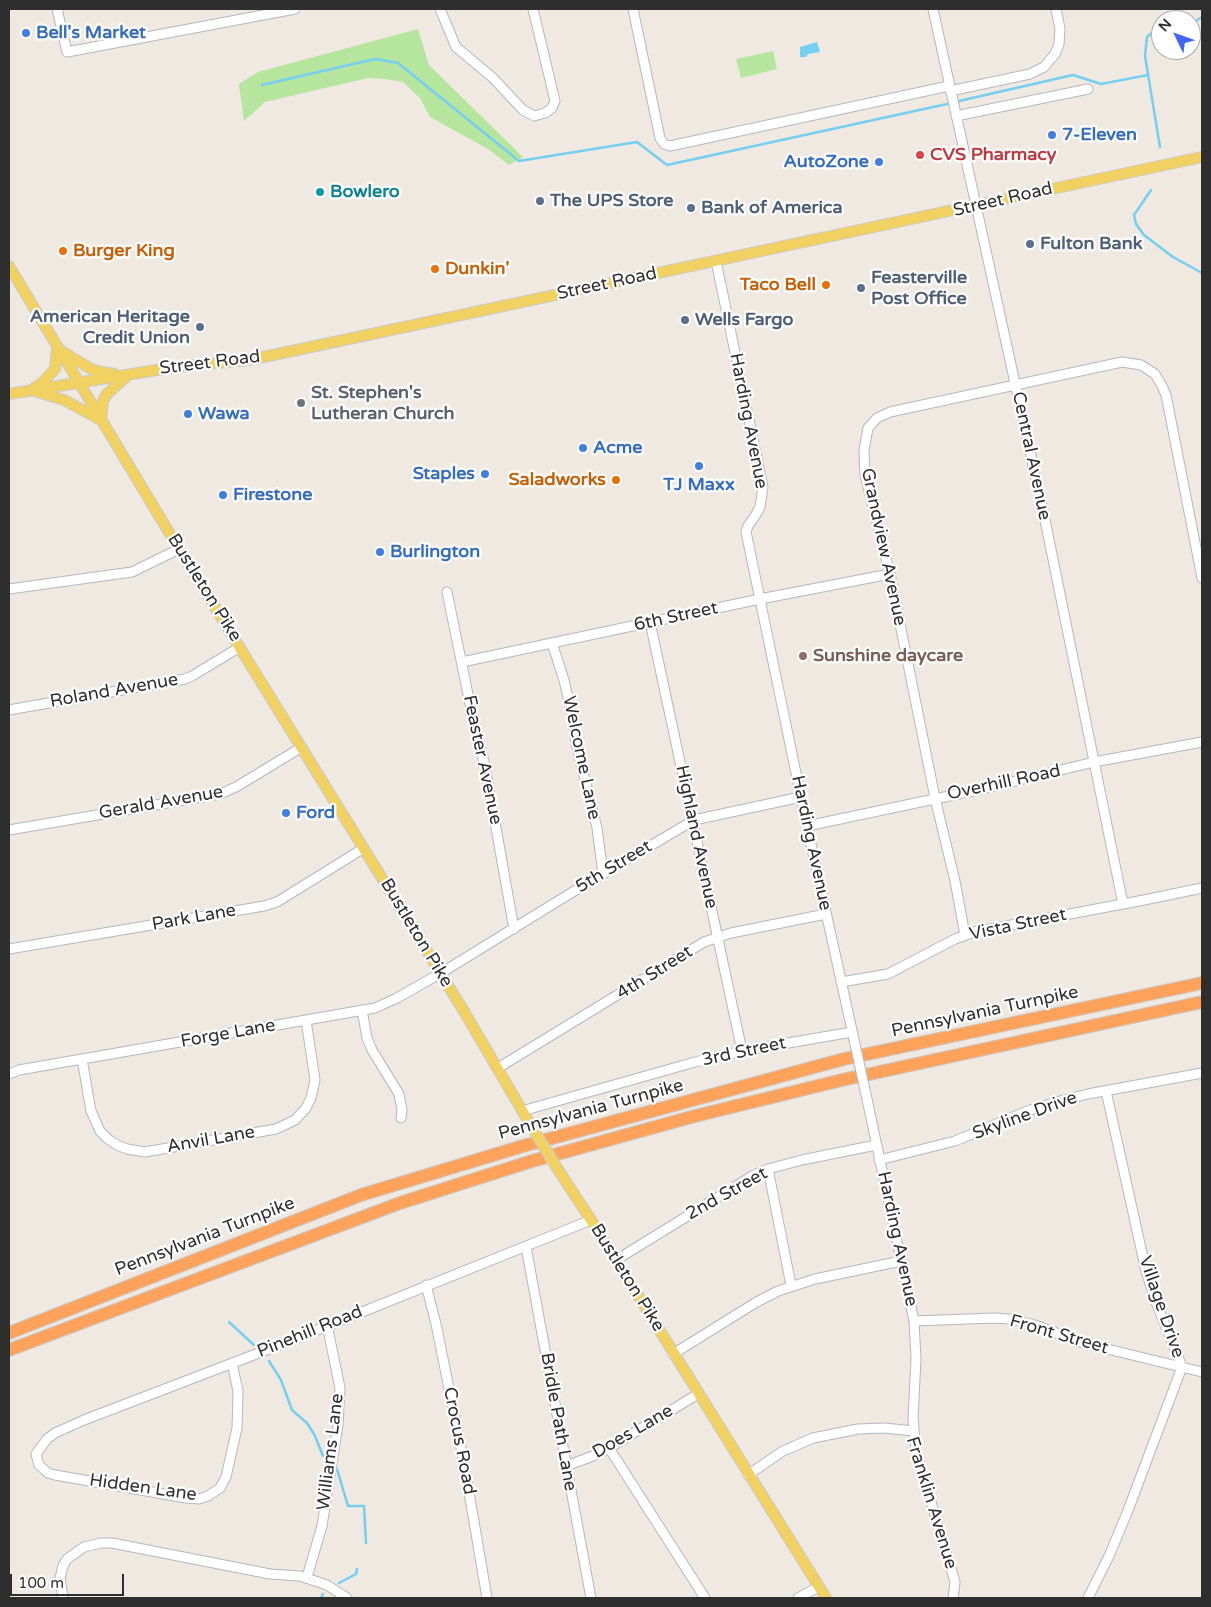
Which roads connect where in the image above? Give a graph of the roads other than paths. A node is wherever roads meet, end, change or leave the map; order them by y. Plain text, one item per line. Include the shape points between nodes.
1 (57, 9) edge
2 (295, 9) edge
3 (440, 9) edge
4 (533, 9) edge
5 (633, 9) edge
6 (932, 9) edge
7 (1056, 9) edge
8 (950, 88) junction
9 (1088, 89) dead end
10 (956, 116) junction
11 (1202, 157) edge
12 (976, 205) junction
13 (716, 261) junction
14 (10, 272) edge
15 (57, 348) junction
16 (128, 375) junction
17 (78, 383) junction
18 (1015, 385) junction
19 (32, 390) junction
20 (9, 394) edge
21 (100, 420) junction
22 (179, 549) junction
23 (890, 574) junction
24 (1202, 578) edge
25 (9, 589) edge
26 (446, 592) dead end
27 (760, 599) junction
28 (650, 622) junction
29 (552, 643) junction
30 (240, 647) junction
31 (462, 662) junction
32 (9, 710) edge
33 (1202, 742) edge
34 (302, 748) junction
35 (1094, 762) junction
36 (801, 797) junction
37 (935, 798) junction
38 (694, 820) junction
39 (807, 826) junction
40 (9, 830) edge
41 (364, 848) junction
42 (603, 874) junction
43 (1202, 888) edge
44 (1123, 904) junction
45 (826, 914) junction
46 (514, 929) junction
47 (965, 935) junction
48 (718, 937) junction
49 (9, 950) edge
50 (441, 973) junction
51 (841, 982) junction
52 (1202, 984) edge
53 (1202, 1002) edge
54 (362, 1010) junction
55 (306, 1020) junction
56 (852, 1032) junction
57 (742, 1051) junction
58 (82, 1059) junction
59 (498, 1068) junction
60 (1202, 1073) edge
61 (9, 1074) edge
62 (1106, 1091) junction
63 (522, 1110) junction
64 (401, 1118) dead end
65 (876, 1144) junction
66 (879, 1160) junction
67 (768, 1169) junction
68 (591, 1220) junction
69 (526, 1247) junction
70 (616, 1260) junction
71 (901, 1262) junction
72 (426, 1285) junction
73 (791, 1286) junction
74 (914, 1321) junction
75 (327, 1325) junction
76 (9, 1333) edge
77 (9, 1350) edge
78 (673, 1354) junction
79 (232, 1363) junction
80 (1182, 1367) junction
81 (1202, 1372) edge
82 (698, 1394) junction
83 (914, 1431) junction
84 (609, 1448) junction
85 (36, 1454) joint
86 (566, 1466) junction
87 (748, 1475) junction
88 (307, 1577) junction
89 (818, 1587) junction
90 (63, 1598) edge
91 (347, 1598) edge
92 (487, 1598) edge
93 (590, 1598) edge
94 (705, 1598) edge
95 (798, 1598) edge
96 (826, 1598) edge
97 (953, 1598) edge
98 (1088, 1598) edge

1 - 2 street via 68,52
3 - 4 street via 456,47 493,78 523,110 534,116 545,113 555,101
5 - 8 street via 660,138 670,146
6 - 8 street, Central Avenue
7 - 8 street via 1059,44 1044,67 1030,74
8 - 10 street, Central Avenue
9 - 10 street
10 - 12 street, Central Avenue
11 - 12 main road, Street Road
12 - 13 main road, Street Road
12 - 18 street, Central Avenue
13 - 16 main road, Street Road via 248,360
13 - 27 street, Harding Avenue via 763,487 760,507 746,530
14 - 15 main road, Bustleton Pike
15 - 16 main road via 91,369
15 - 17 main road, Bustleton Pike
15 - 19 main road via 55,369
16 - 17 main road, Street Road
16 - 21 main road via 107,394
17 - 19 main road, Street Road
17 - 21 main road, Bustleton Pike
18 - 23 street, Grandview Avenue via 890,412 877,418 868,428 864,450 865,475
18 - 24 street via 1122,362 1141,365 1154,374 1166,395
18 - 35 street, Central Avenue
19 - 20 main road, Street Road
19 - 21 main road via 64,400
21 - 22 main road, Bustleton Pike
22 - 25 street via 132,572
22 - 30 main road, Bustleton Pike
23 - 27 street, 6th Street
23 - 37 street, Grandview Avenue
26 - 31 street, Feaster Avenue
27 - 28 street, 6th Street
27 - 36 street, Harding Avenue
28 - 29 street, 6th Street
28 - 38 street, Highland Avenue
29 - 31 street, 6th Street
29 - 42 street, Welcome Lane via 564,680 597,828
30 - 32 street, Roland Avenue via 185,679
30 - 34 main road, Bustleton Pike
31 - 46 street, Feaster Avenue via 485,766
33 - 35 street, Overhill Road
34 - 40 street, Gerald Avenue via 220,794
34 - 41 main road, Bustleton Pike
35 - 37 street, Overhill Road
35 - 44 street, Central Avenue
36 - 38 street, 5th Street
36 - 39 street, Harding Avenue
37 - 39 street, Overhill Road
37 - 47 street, Grandview Avenue
38 - 42 street, 5th Street
38 - 48 street, Highland Avenue
39 - 45 street, Harding Avenue
41 - 49 street, Park Lane via 278,902
41 - 50 main road, Bustleton Pike
42 - 46 street, 5th Street
43 - 44 street, Vista Street
44 - 47 street, Vista Street
45 - 48 street, 4th Street
45 - 51 street, Harding Avenue
46 - 50 street, 5th Street
47 - 51 street, Vista Street via 888,974
48 - 57 street, Highland Avenue
48 - 59 street, 4th Street via 696,947
50 - 54 street, Forge Lane via 386,1004
50 - 59 main road, Bustleton Pike
51 - 56 street, Harding Avenue
52 - 76 highway, Pennsylvania Turnpike via 844,1060 522,1146 361,1195
53 - 77 highway, Pennsylvania Turnpike via 842,1080 532,1161 400,1203
54 - 55 street, Forge Lane
54 - 64 street via 372,1050 399,1094
55 - 58 street, Forge Lane
55 - 58 street, Anvil Lane via 315,1080 311,1098 299,1116 276,1129 145,1152 117,1145 97,1126 90,1111
56 - 57 street, 3rd Street
56 - 65 street, Harding Avenue, bridge
57 - 63 street, 3rd Street
58 - 61 street, Forge Lane
59 - 63 main road, Bustleton Pike
60 - 62 street, Skyline Drive
62 - 66 street, Skyline Drive via 1056,1102 955,1141
62 - 80 street, Village Drive via 1146,1271
63 - 68 main road, Bustleton Pike, bridge
65 - 66 street, Harding Avenue
65 - 67 street, 2nd Street
66 - 71 street, Harding Avenue
67 - 70 street, 2nd Street via 711,1200
67 - 73 street
68 - 69 street, Pinehill Road
68 - 70 main road, Bustleton Pike
69 - 72 street, Pinehill Road
69 - 86 street, Bridle Path Lane
70 - 78 main road, Bustleton Pike
71 - 73 street
71 - 74 street, Harding Avenue
72 - 75 street, Pinehill Road
72 - 92 street, Crocus Road via 464,1463
73 - 78 street via 755,1303
74 - 80 street, Front Street via 1009,1319 1088,1344
74 - 83 street, Harding Avenue
75 - 79 street, Pinehill Road
75 - 88 street, Williams Lane via 340,1388 338,1425 322,1526
78 - 82 main road, Bustleton Pike
79 - 85 street, Pinehill Road via 55,1433
79 - 85 street, Hidden Lane via 239,1400 237,1428 226,1477 220,1488 208,1496 186,1498 55,1475 42,1468
80 - 81 street, Front Street
80 - 98 street, Village Drive via 1127,1513
82 - 84 street, Does Lane
82 - 87 main road, Bustleton Pike
83 - 87 street, Franklin Avenue via 871,1428 812,1438 783,1451
83 - 97 street, Franklin Avenue via 919,1465 955,1582
84 - 86 street, Does Lane
84 - 94 street
86 - 93 street, Bridle Path Lane
87 - 89 main road, Bustleton Pike
88 - 90 street via 270,1574 101,1542 84,1547 67,1559 60,1578
88 - 91 street
89 - 95 street
89 - 96 main road, Bustleton Pike

